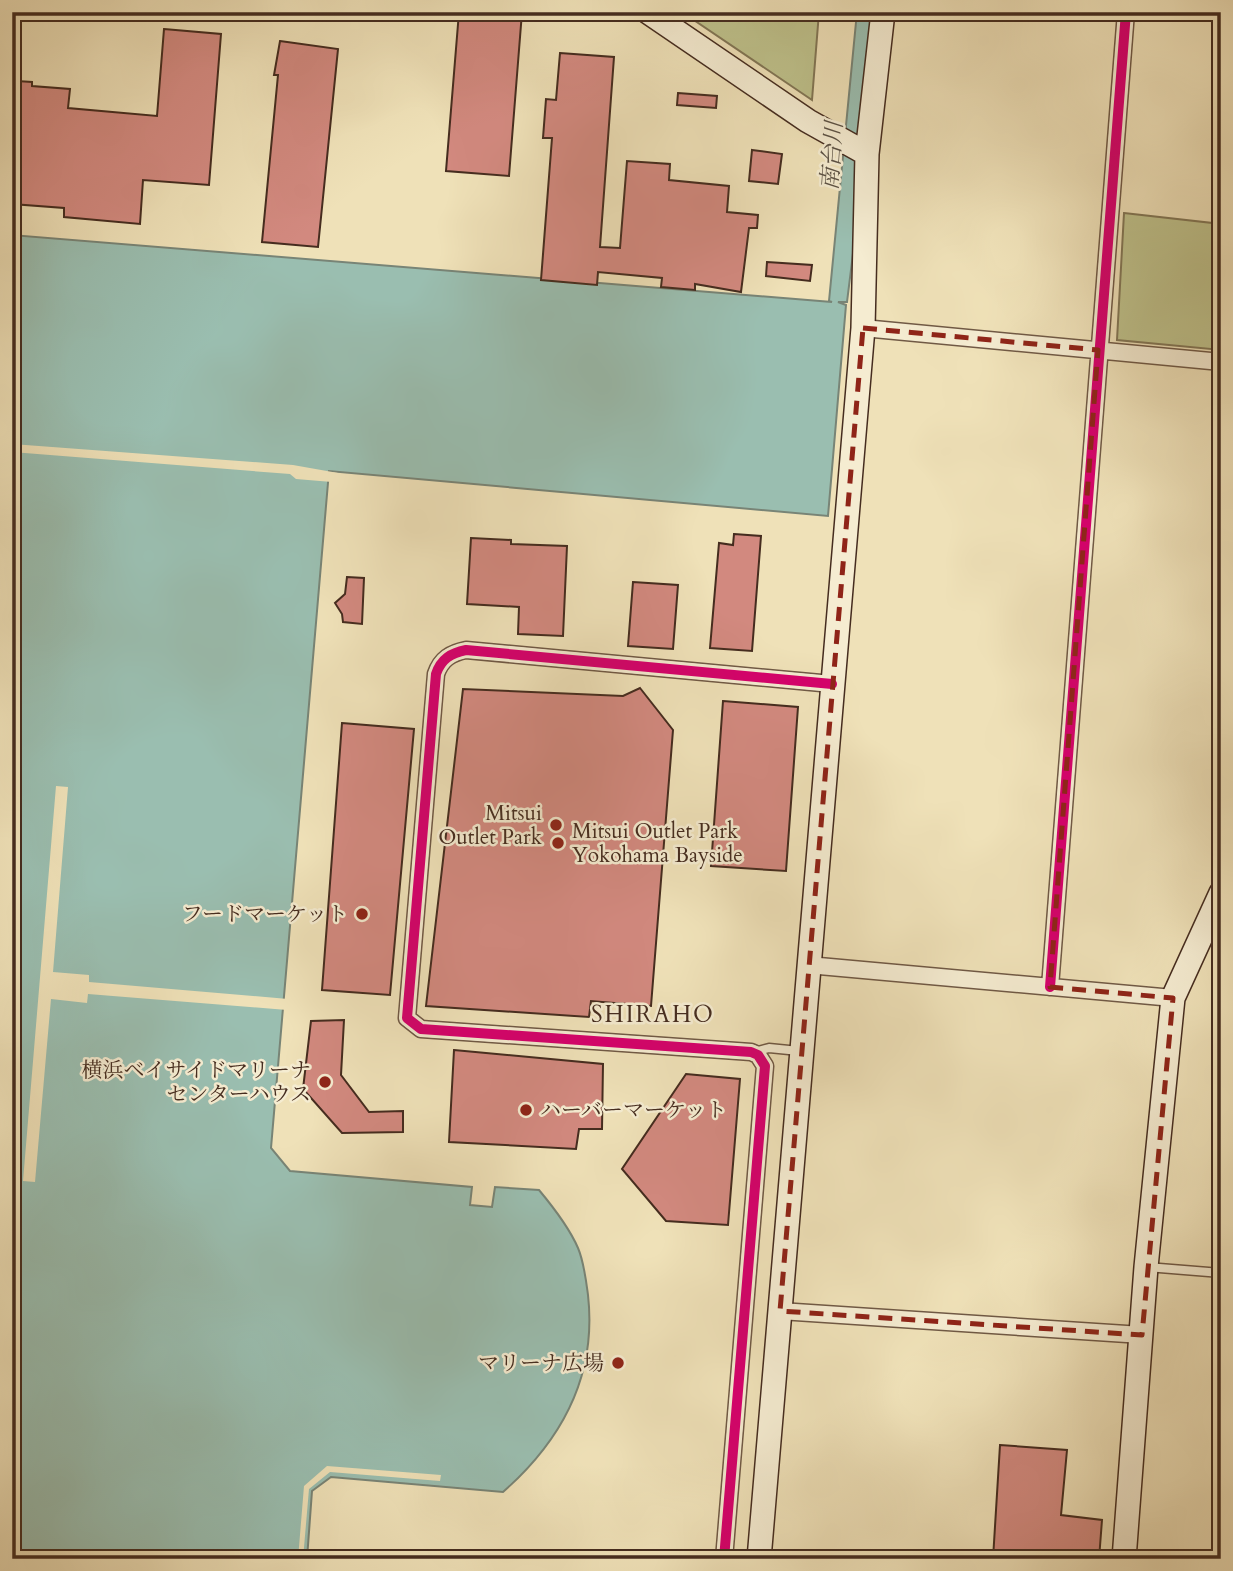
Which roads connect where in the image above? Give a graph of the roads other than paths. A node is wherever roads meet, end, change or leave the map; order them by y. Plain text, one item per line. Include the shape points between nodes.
1 (648, 12) edge
2 (883, 12) edge
3 (1126, 12) edge
4 (867, 154) junction
5 (863, 328) junction
6 (1098, 350) junction
7 (1221, 362) edge
8 (832, 684) junction
9 (1221, 893) edge
10 (808, 965) junction
11 (1049, 987) junction
12 (1173, 998) junction
13 (801, 1051) junction
14 (751, 1052) junction
15 (1146, 1267) junction
16 (1221, 1273) edge
17 (780, 1311) junction
18 (1142, 1335) junction
19 (724, 1559) edge
20 (759, 1559) edge
21 (1124, 1559) edge

1 - 4 street via 808,121
2 - 4 street
3 - 6 street
4 - 5 street
5 - 6 street
5 - 8 street
6 - 7 street
6 - 11 street
8 - 10 street
8 - 14 street via 466,650 445,659 436,674 408,1018 421,1029
9 - 12 street
10 - 11 street
10 - 13 street
11 - 12 street
12 - 15 street
13 - 14 lane via 769,1048
13 - 17 street
14 - 19 street via 765,1066
15 - 16 lane
15 - 18 street
17 - 18 street
17 - 20 street
18 - 21 street

